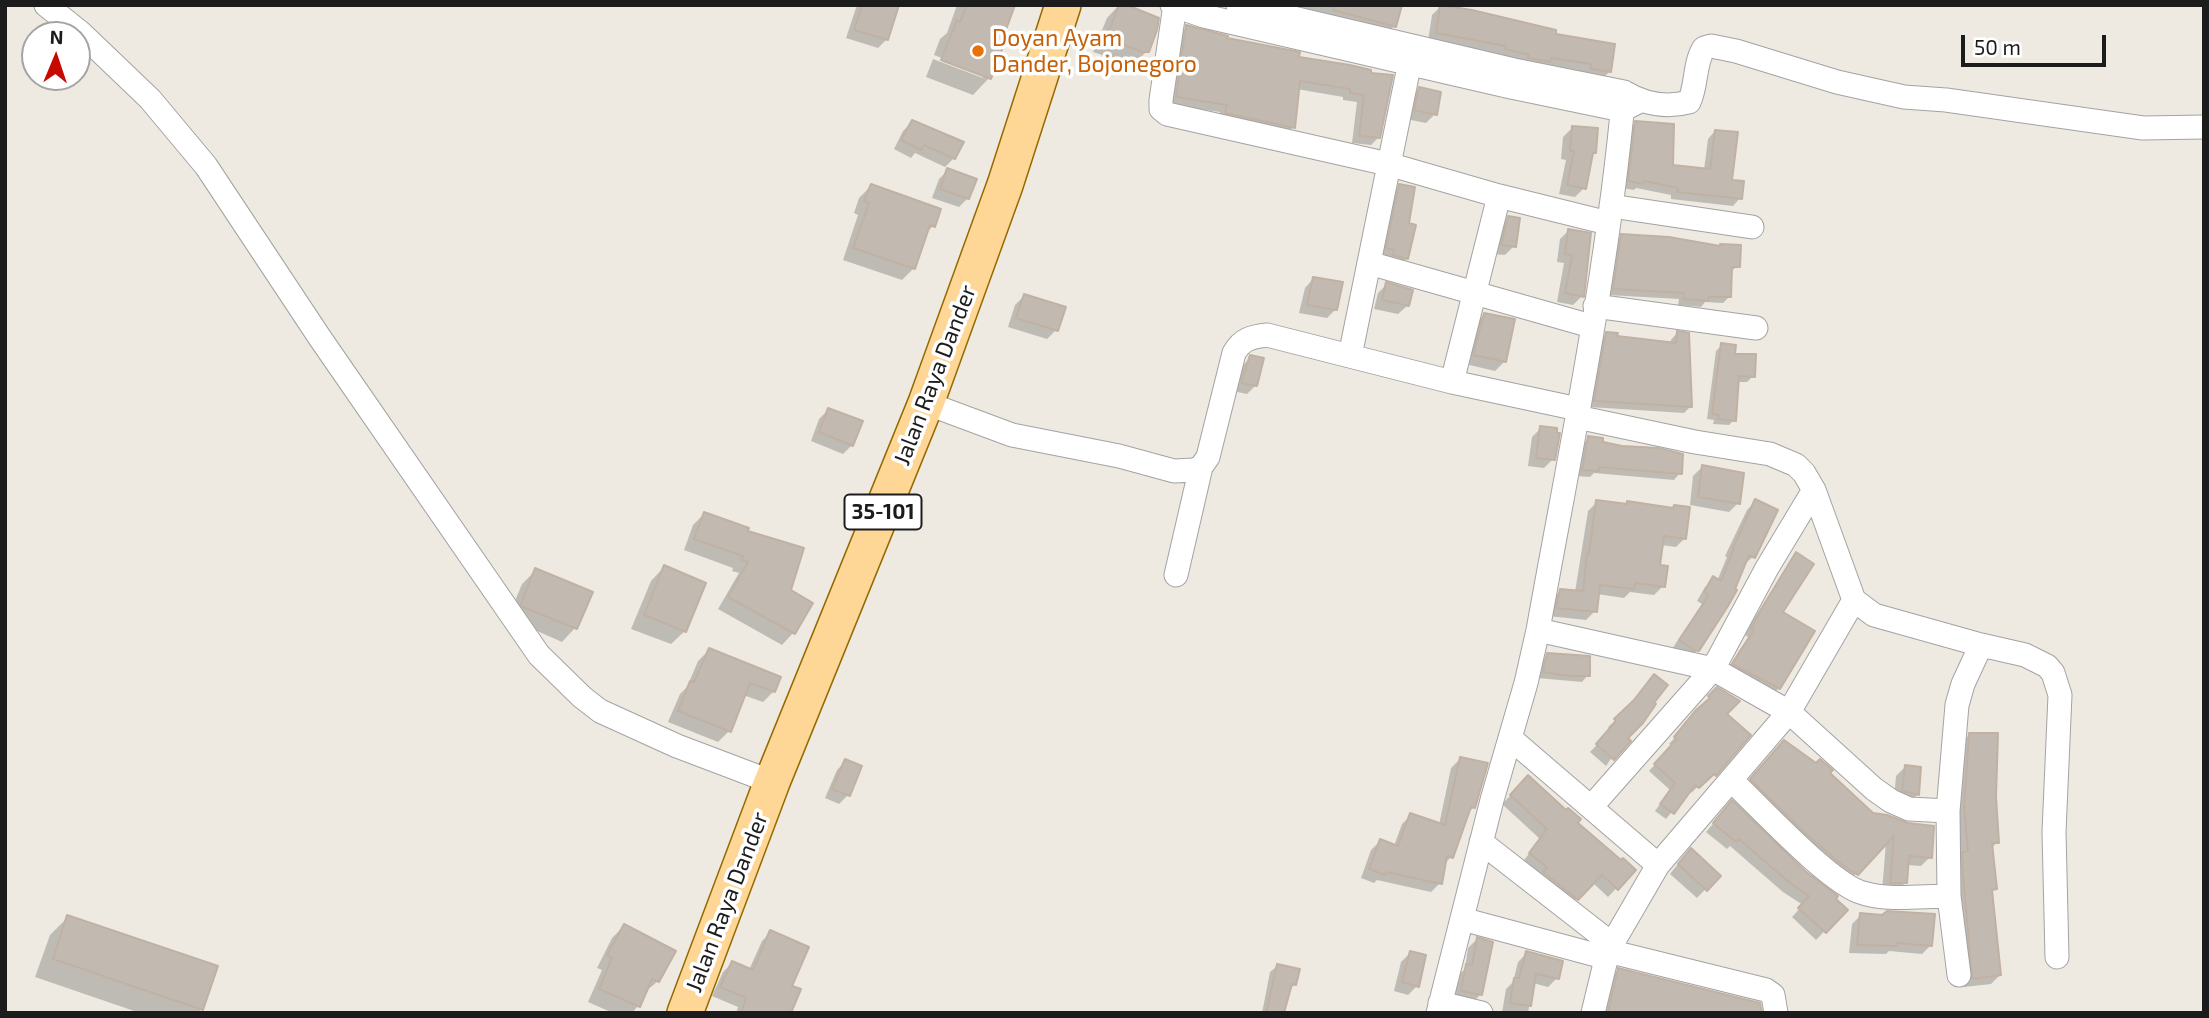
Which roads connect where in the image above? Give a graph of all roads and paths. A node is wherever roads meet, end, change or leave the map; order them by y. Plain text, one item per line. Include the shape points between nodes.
1 (46, 5) edge
2 (1063, 5) edge
3 (1238, 5) edge
4 (1174, 6) edge
5 (1205, 10) edge
6 (1295, 28) junction
7 (1412, 54) junction
8 (1628, 101) junction
9 (2204, 127) edge
10 (1388, 164) junction
11 (1499, 196) junction
12 (1610, 215) junction
13 (1752, 227) dead end
14 (1369, 263) junction
15 (1474, 293) junction
16 (1593, 316) junction
17 (1756, 328) dead end
18 (1350, 356) junction
19 (1451, 382) junction
20 (926, 403) junction
21 (1577, 413) junction
22 (1201, 467) junction
23 (1814, 490) junction
24 (1176, 575) dead end
25 (1854, 600) junction
26 (1538, 630) junction
27 (1981, 645) junction
28 (1713, 668) junction
29 (1789, 712) junction
30 (1510, 738) junction
31 (1732, 781) junction
32 (772, 782) junction
33 (1592, 806) junction
34 (1948, 811) junction
35 (1481, 842) junction
36 (1658, 865) junction
37 (1949, 896) junction
38 (1462, 919) junction
39 (1609, 951) junction
40 (2057, 957) dead end
41 (1959, 975) dead end
42 (1439, 1008) edge
43 (685, 1013) edge
44 (1481, 1013) edge
45 (1593, 1013) edge
46 (1776, 1013) edge

1 - 32 street via 149,99 205,166 516,624 554,671 600,711
2 - 20 main road, Jalan Raya Dander / 35-101
3 - 6 street
4 - 5 street
4 - 10 street via 1161,100 1161,109 1167,114
5 - 6 street
6 - 7 street
7 - 8 street
7 - 10 street
8 - 9 street via 1689,103 1700,54 1711,46 1905,97 2143,128
8 - 12 street
10 - 11 street
10 - 14 street
11 - 12 street
11 - 15 street
12 - 13 street
12 - 16 street
14 - 15 street
14 - 18 street
15 - 16 street
15 - 19 street
16 - 17 street
16 - 21 street
18 - 19 street
18 - 22 street via 1280,336 1239,344 1230,363 1208,457
19 - 21 street
20 - 22 street via 1031,440 1174,471
20 - 32 main road, Jalan Raya Dander / 35-101
21 - 23 street via 1783,458 1804,473
21 - 26 street
22 - 24 street
23 - 25 street
23 - 28 street
25 - 27 street via 1880,618
25 - 29 street
26 - 28 street
26 - 30 street
27 - 34 street via 1957,705
27 - 40 street via 2036,660 2047,666 2058,683
28 - 29 street
28 - 33 street
29 - 31 street
29 - 34 street via 1891,801 1909,808
30 - 33 street
30 - 35 street
31 - 36 street
31 - 37 street via 1817,862 1852,888 1864,894
32 - 43 main road, Jalan Raya Dander / 35-101
33 - 36 street
34 - 37 street
35 - 38 street
35 - 39 street
36 - 39 street
37 - 41 street
38 - 39 street
38 - 42 street
39 - 45 street
39 - 46 street via 1766,990 1773,995
42 - 44 street

